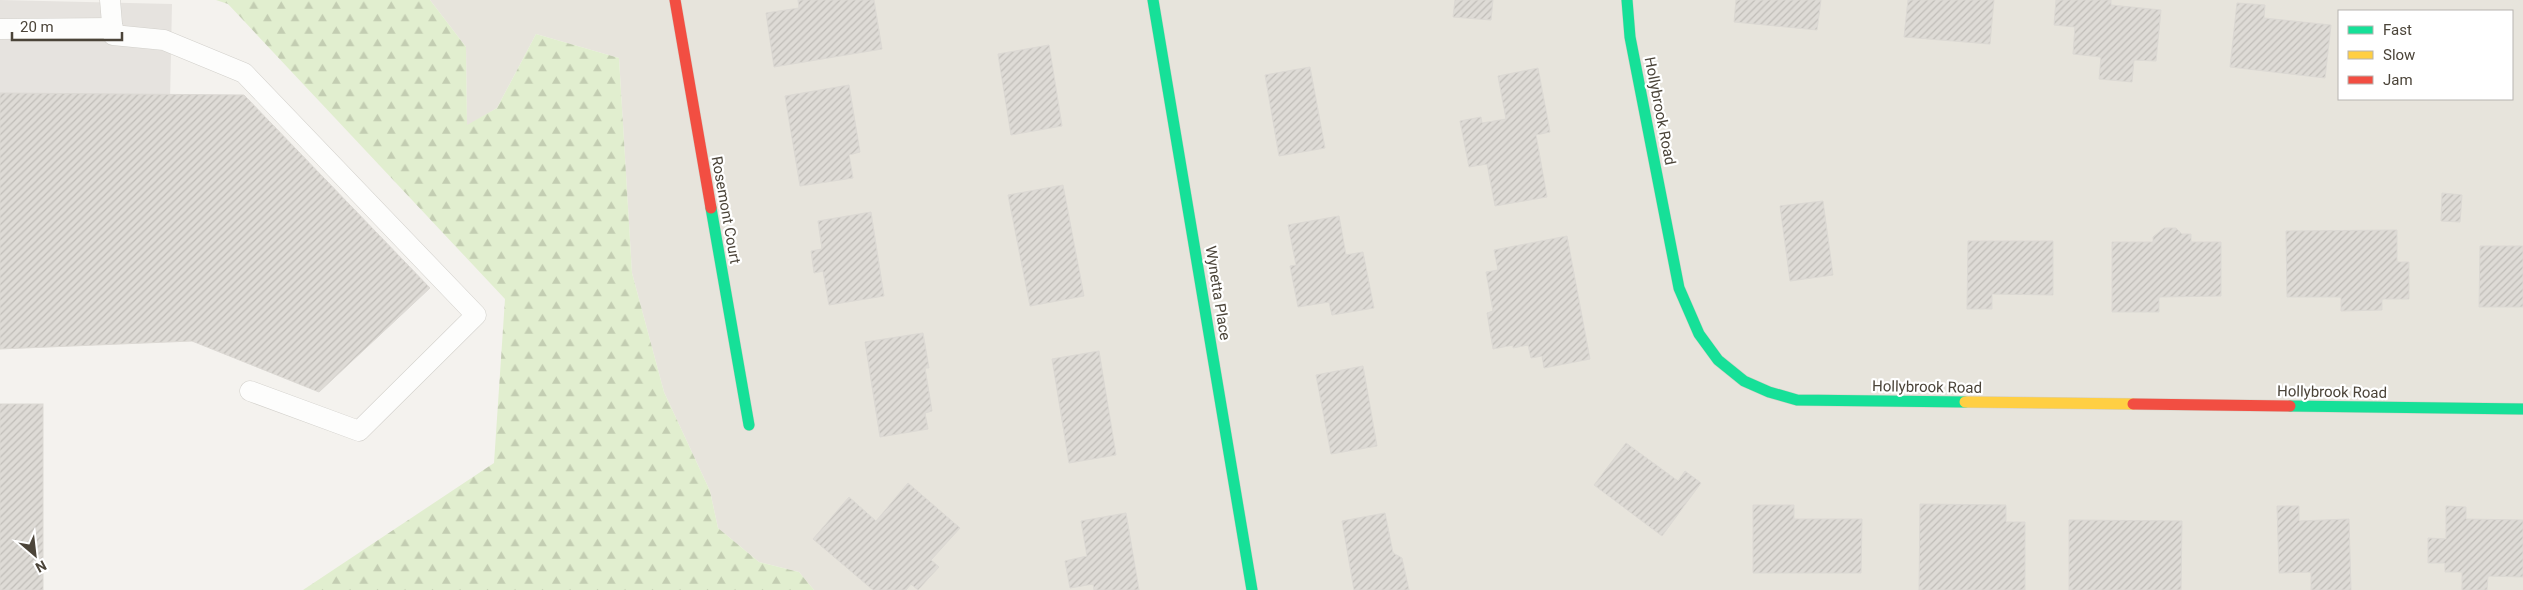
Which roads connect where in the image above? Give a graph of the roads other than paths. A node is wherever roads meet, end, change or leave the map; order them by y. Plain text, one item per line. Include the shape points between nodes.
1 (110, 0) edge
2 (675, 0) edge
3 (1153, 0) edge
4 (1627, 0) edge
5 (113, 28) junction
6 (0, 29) edge
7 (250, 391) dead end
8 (2523, 409) edge
9 (749, 425) dead end
10 (1252, 590) edge

1 - 5 lane
2 - 9 street, Rosemont Court
3 - 10 street, Wynetta Place
4 - 8 street, Hollybrook Road via 1630,37 1679,288 1691,322 1709,351 1732,373 1759,389 1796,400
5 - 6 lane
5 - 7 lane via 114,35 164,40 244,73 476,315 359,432

